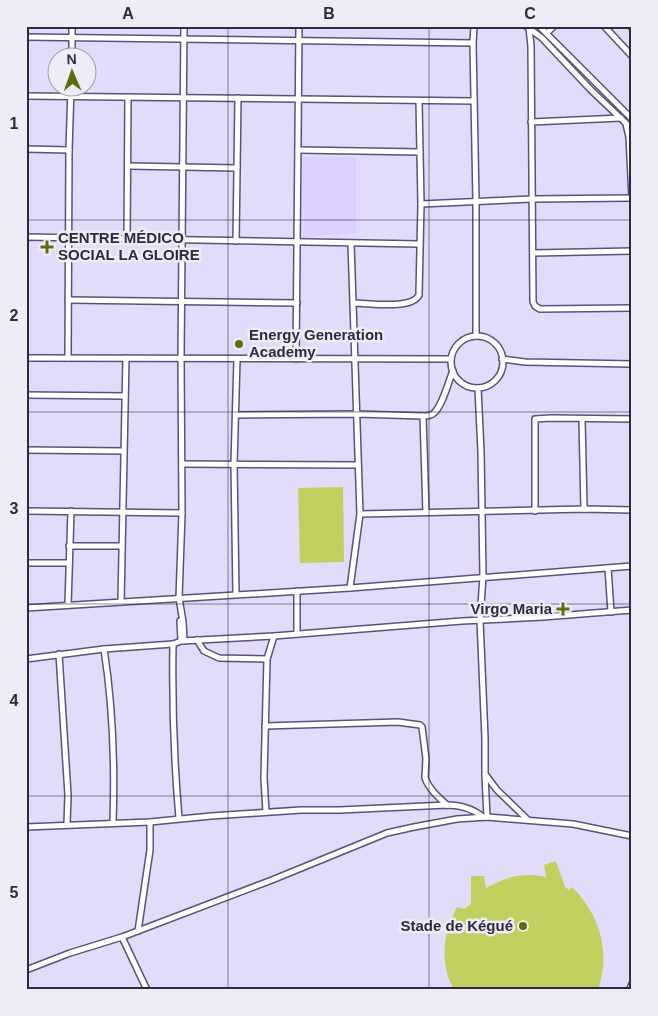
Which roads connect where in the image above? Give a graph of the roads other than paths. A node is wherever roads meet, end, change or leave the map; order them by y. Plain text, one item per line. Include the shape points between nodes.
1 (72, 26) edge
2 (184, 26) edge
3 (299, 26) edge
4 (474, 26) edge
5 (539, 26) edge
6 (554, 26) edge
7 (604, 26) edge
8 (528, 27) edge
9 (547, 33) junction
10 (26, 37) edge
11 (72, 38) junction
12 (184, 40) junction
13 (299, 41) junction
14 (473, 43) junction
15 (72, 48) edge
16 (632, 56) edge
17 (26, 96) edge
18 (48, 96) edge
19 (98, 96) edge
20 (128, 97) junction
21 (71, 98) edge
22 (184, 98) junction
23 (238, 98) junction
24 (299, 99) junction
25 (419, 100) junction
26 (474, 101) junction
27 (621, 118) junction
28 (631, 119) edge
29 (531, 122) junction
30 (626, 123) junction
31 (632, 129) edge
32 (26, 149) edge
33 (69, 150) junction
34 (298, 150) junction
35 (420, 152) junction
36 (128, 166) junction
37 (183, 167) junction
38 (237, 168) junction
39 (632, 198) edge
40 (532, 199) junction
41 (476, 202) junction
42 (421, 204) junction
43 (26, 237) edge
44 (68, 238) junction
45 (127, 239) junction
46 (182, 240) junction
47 (236, 241) junction
48 (297, 242) junction
49 (352, 243) junction
50 (419, 244) junction
51 (632, 251) edge
52 (533, 253) junction
53 (68, 300) junction
54 (182, 300) junction
55 (297, 302) junction
56 (354, 303) junction
57 (632, 308) edge
58 (476, 336) junction
59 (26, 358) edge
60 (68, 358) junction
61 (126, 358) junction
62 (181, 358) junction
63 (237, 358) junction
64 (296, 359) junction
65 (356, 359) junction
66 (451, 359) junction
67 (502, 359) junction
68 (632, 364) edge
69 (453, 371) junction
70 (478, 388) junction
71 (26, 395) edge
72 (125, 396) junction
73 (236, 414) junction
74 (357, 414) junction
75 (422, 416) junction
76 (582, 419) junction
77 (632, 420) edge
78 (26, 450) edge
79 (124, 451) junction
80 (182, 464) junction
81 (234, 464) junction
82 (358, 465) junction
83 (584, 509) junction
84 (632, 510) edge
85 (26, 511) edge
86 (71, 511) junction
87 (535, 511) junction
88 (123, 512) junction
89 (426, 512) junction
90 (482, 512) junction
91 (182, 513) junction
92 (360, 514) junction
93 (69, 546) junction
94 (122, 546) junction
95 (26, 563) edge
96 (69, 563) junction
97 (632, 566) edge
98 (608, 568) junction
99 (483, 576) junction
100 (350, 588) junction
101 (297, 591) junction
102 (236, 594) junction
103 (179, 598) junction
104 (121, 602) junction
105 (68, 605) junction
106 (26, 608) edge
107 (632, 610) edge
108 (611, 612) junction
109 (480, 620) junction
110 (297, 634) junction
111 (274, 636) junction
112 (197, 640) junction
113 (182, 641) junction
114 (173, 644) junction
115 (104, 649) junction
116 (59, 654) junction
117 (26, 659) edge
118 (267, 659) junction
119 (265, 726) junction
120 (485, 774) junction
121 (447, 805) junction
122 (266, 812) junction
123 (485, 817) junction
124 (179, 818) junction
125 (528, 820) junction
126 (113, 822) junction
127 (150, 822) junction
128 (66, 824) junction
129 (26, 827) edge
130 (632, 836) edge
131 (138, 931) junction
132 (122, 937) junction
133 (26, 970) edge
134 (632, 986) edge
135 (147, 990) edge
136 (630, 990) edge

1 - 11 street
2 - 12 street
3 - 13 street
4 - 14 street
5 - 9 street
6 - 9 street
7 - 16 street
8 - 27 street
8 - 29 street
9 - 28 street
10 - 11 street
11 - 12 street
11 - 15 street
12 - 13 street
12 - 22 street
13 - 14 street
13 - 24 street
14 - 26 street
17 - 18 street
19 - 20 street
20 - 22 street
20 - 36 street
21 - 33 street
22 - 23 street
22 - 37 street
23 - 24 street
23 - 38 street
24 - 25 street
24 - 34 street
25 - 26 street
25 - 35 street
26 - 41 street
27 - 29 street
27 - 30 street
28 - 30 street
29 - 40 street
30 - 31 street
30 - 39 street
32 - 33 street
33 - 44 street
34 - 35 street
34 - 48 street
35 - 42 street
36 - 37 street
36 - 45 street
37 - 38 street
37 - 46 street
38 - 47 street
39 - 40 street
40 - 41 street
40 - 52 street
41 - 42 street
41 - 58 street
42 - 50 street
43 - 44 street
44 - 45 street
44 - 53 street
45 - 46 street
46 - 47 street
46 - 54 street
47 - 48 street
48 - 49 street
48 - 55 street
49 - 50 street
49 - 56 street
50 - 56 street via 417,300 404,304
51 - 52 street
52 - 57 street via 533,302 540,309
53 - 54 street
53 - 60 street
54 - 55 street
54 - 62 street
55 - 64 street
56 - 65 street
58 - 66 street via 462,341
58 - 67 street via 491,340 501,351
59 - 60 street
60 - 61 street
61 - 62 street
61 - 72 street
62 - 63 street
62 - 80 street
63 - 64 street
63 - 73 street
64 - 65 street
65 - 66 street
65 - 74 street
66 - 69 street
67 - 68 street
67 - 70 street via 502,367 494,382
69 - 70 street via 462,383
69 - 75 street via 434,412
70 - 90 street
71 - 72 street
72 - 79 street
73 - 74 street
73 - 81 street
74 - 75 street
74 - 82 street
75 - 89 street
76 - 77 street
76 - 83 street
76 - 87 street via 535,419
78 - 79 street
79 - 88 street
80 - 81 street
80 - 91 street
81 - 82 street
81 - 102 street
82 - 92 street
83 - 84 street
83 - 87 street
85 - 86 street
86 - 88 street
86 - 93 street
87 - 90 street
88 - 91 street
88 - 94 street
89 - 90 street
89 - 92 street
90 - 99 street
91 - 103 street
92 - 100 street
93 - 94 street
93 - 96 street
94 - 104 street
95 - 96 street
96 - 105 street
97 - 98 street
98 - 99 street
98 - 108 street
99 - 100 street
99 - 109 street
100 - 101 street
101 - 102 street
101 - 110 street
102 - 103 street
103 - 104 street
103 - 113 street
104 - 105 street
105 - 106 street
107 - 108 street
108 - 109 street
109 - 110 street
109 - 120 street
110 - 111 street
111 - 112 street
111 - 118 street
112 - 113 street
112 - 118 street via 204,651 219,658
113 - 114 street
114 - 115 street
114 - 124 street
115 - 116 street
115 - 126 street via 114,730
116 - 117 street
116 - 128 street via 68,795
118 - 119 street
119 - 121 street via 398,722 420,725 425,749 425,778
119 - 122 street
120 - 123 street
120 - 125 street
121 - 122 street
121 - 123 street via 473,809
122 - 124 street
123 - 125 street
123 - 131 street via 457,819 387,833
124 - 127 street
125 - 130 street via 573,824
126 - 127 street
126 - 128 street
127 - 131 street via 150,850
128 - 129 street
131 - 132 street
132 - 133 street
132 - 135 street
134 - 136 main road

